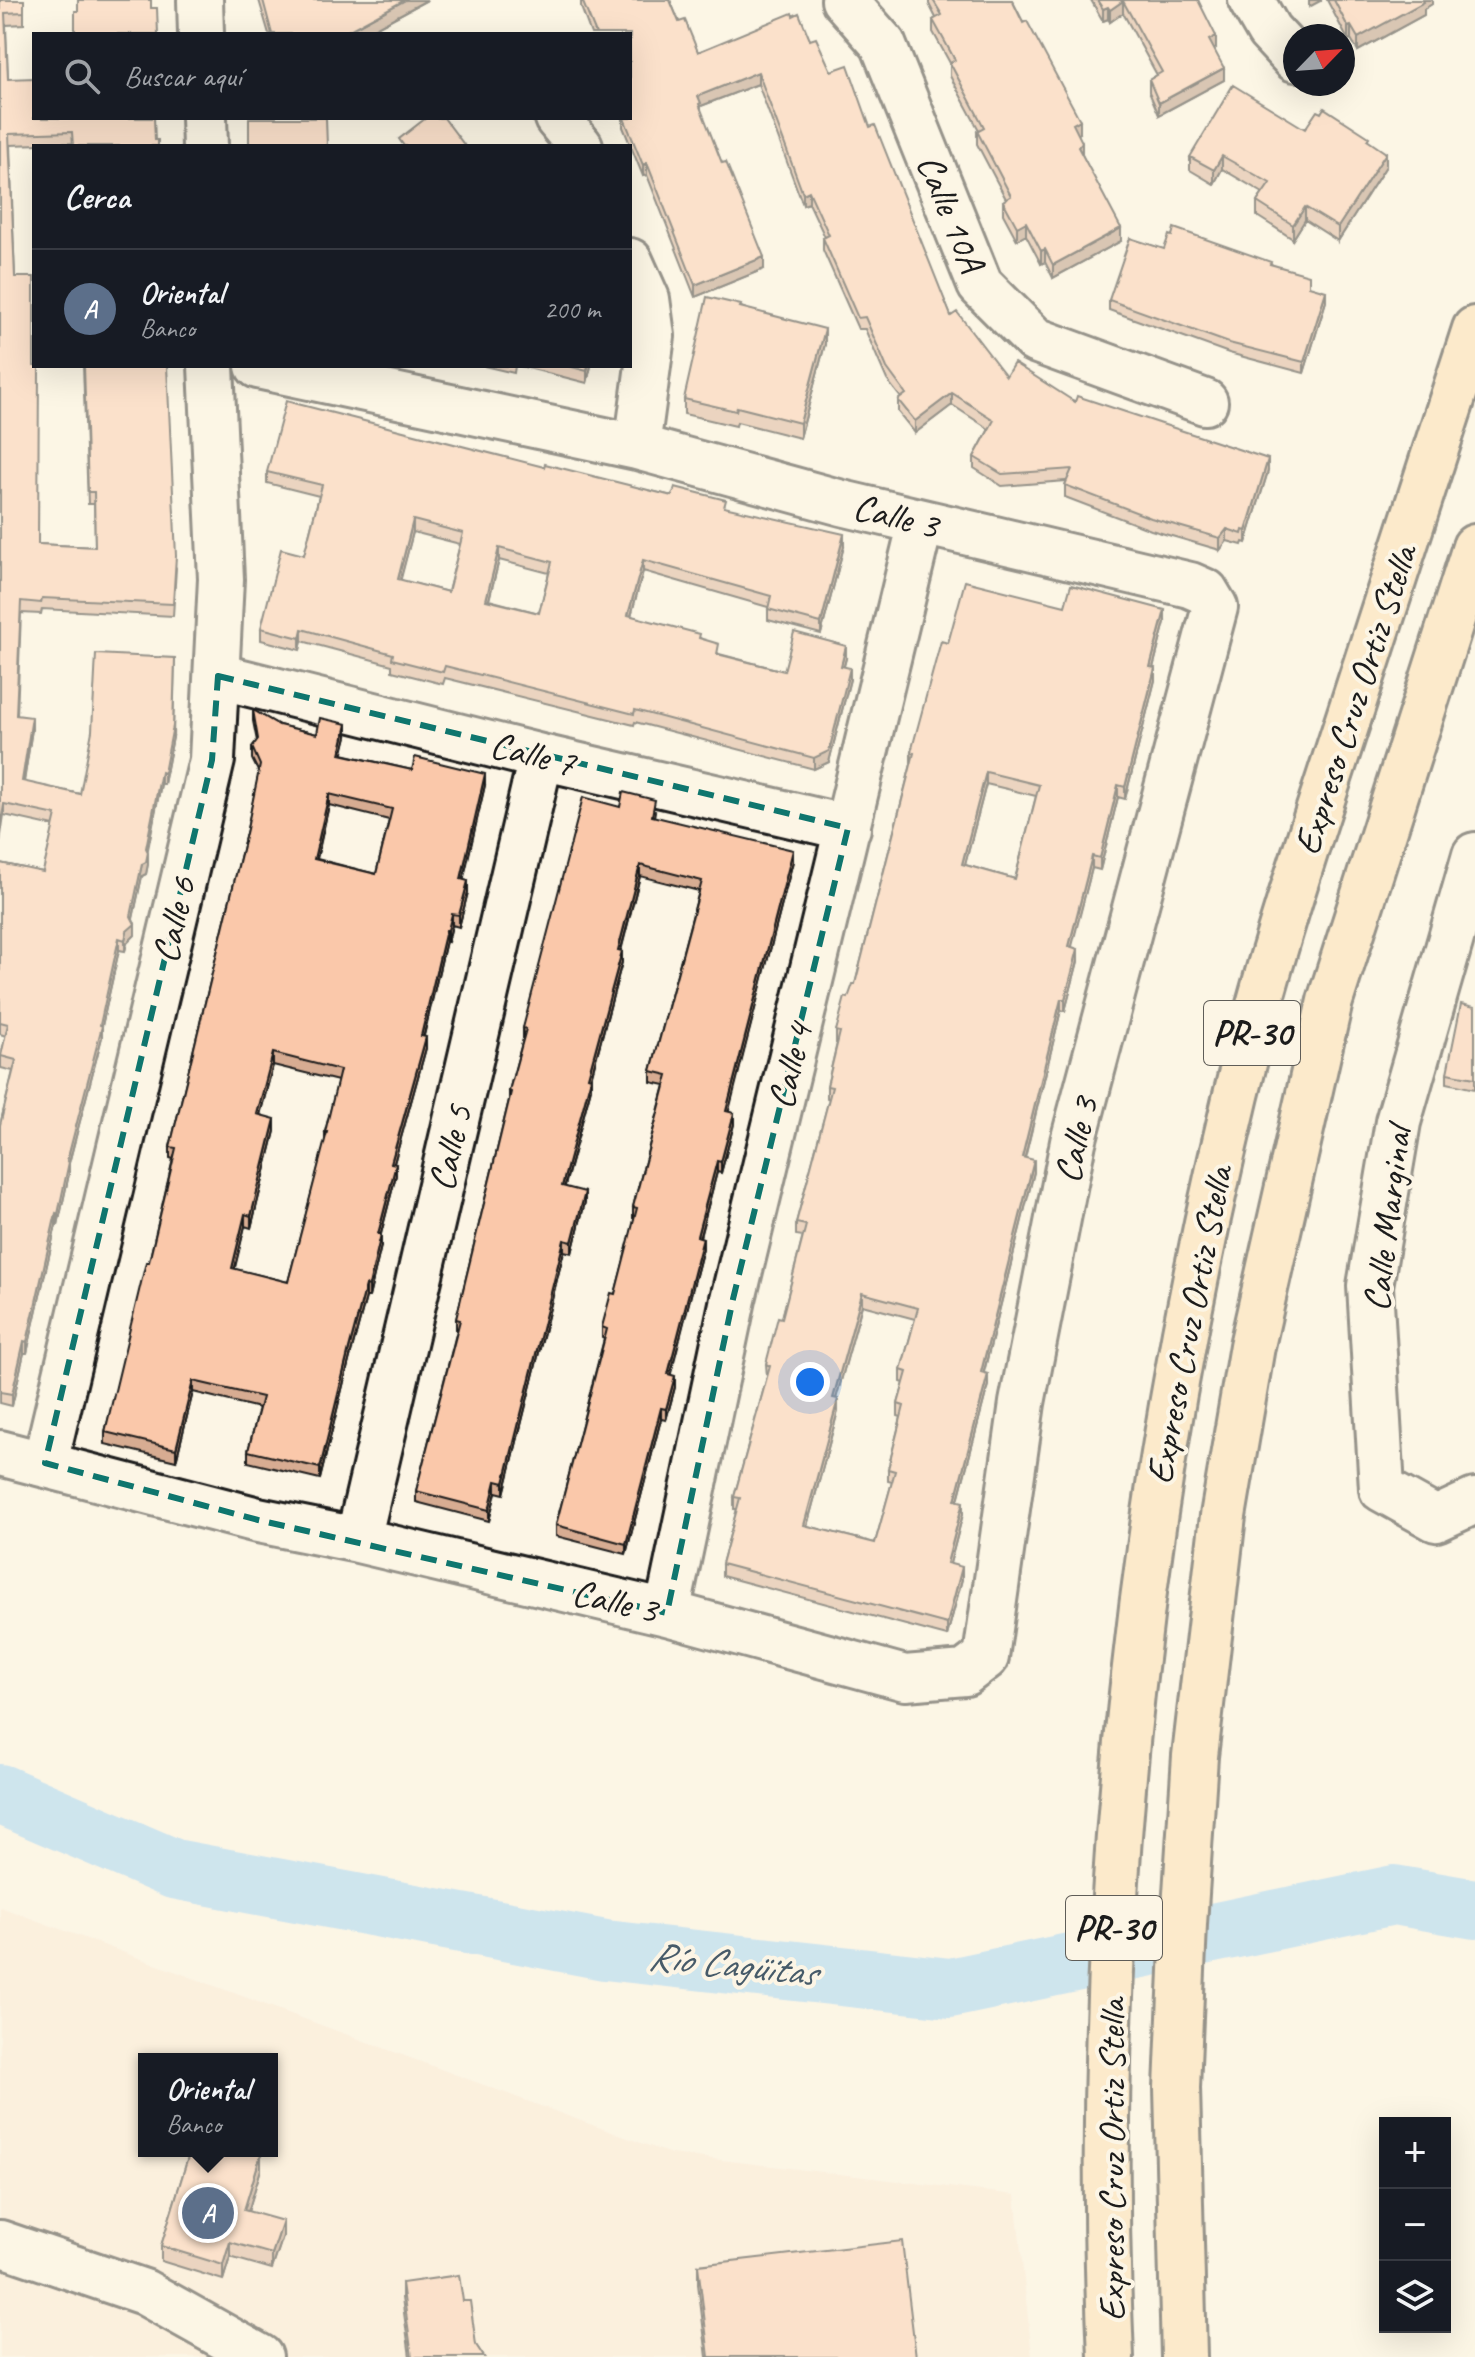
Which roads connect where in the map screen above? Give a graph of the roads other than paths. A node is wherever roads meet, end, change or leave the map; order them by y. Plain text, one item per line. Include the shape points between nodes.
1 (200, 0) edge
2 (845, 0) edge
3 (1251, 0) edge
4 (201, 32) edge
5 (1283, 46) edge
6 (204, 120) edge
7 (559, 120) edge
8 (205, 144) edge
9 (578, 144) edge
10 (632, 265) edge
11 (1475, 329) edge
12 (211, 368) edge
13 (267, 368) edge
14 (1205, 402) dead end
15 (637, 447) junction
16 (921, 522) junction
17 (1475, 547) edge
18 (218, 676) junction
19 (541, 757) junction
20 (848, 828) junction
21 (1475, 855) edge
22 (0, 1453) edge
23 (45, 1463) junction
24 (1475, 1501) edge
25 (358, 1540) junction
26 (667, 1613) junction
27 (0, 2243) edge
28 (260, 2357) edge
29 (1111, 2357) edge
30 (1184, 2357) edge

1 - 4 street
2 - 14 street, Calle 10A via 883,44 980,285 1035,340
3 - 5 street
6 - 8 street
7 - 9 street
10 - 15 street via 647,299 652,336
11 - 29 highway, Expreso Cruz Ortiz Stella / PR-30 via 1304,856 1241,1077 1178,1363 1155,1497 1125,1760 1113,1935 1108,2097
12 - 18 street, Calle 6 via 221,579
13 - 15 street, Calle 3
15 - 16 street, Calle 3
16 - 20 street, Calle 4
16 - 26 street, Calle 3 via 1190,585 1206,592 1215,607 1073,1142 1022,1403 986,1657 965,1673 905,1678
17 - 30 highway, Expreso Cruz Ortiz Stella / PR-30 via 1330,1001 1252,1346 1223,1516 1195,1756 1177,2088
18 - 19 street, Calle 7
18 - 23 street, Calle 6 via 212,760
19 - 20 street, Calle 7
19 - 25 street, Calle 5
20 - 26 street, Calle 4 via 733,1299
21 - 24 street, Calle Marginal via 1398,1122 1370,1286 1382,1489 1436,1519
22 - 23 street, Calle 3
23 - 25 street, Calle 3 via 258,1520
25 - 26 street, Calle 3
27 - 28 street via 144,2292

